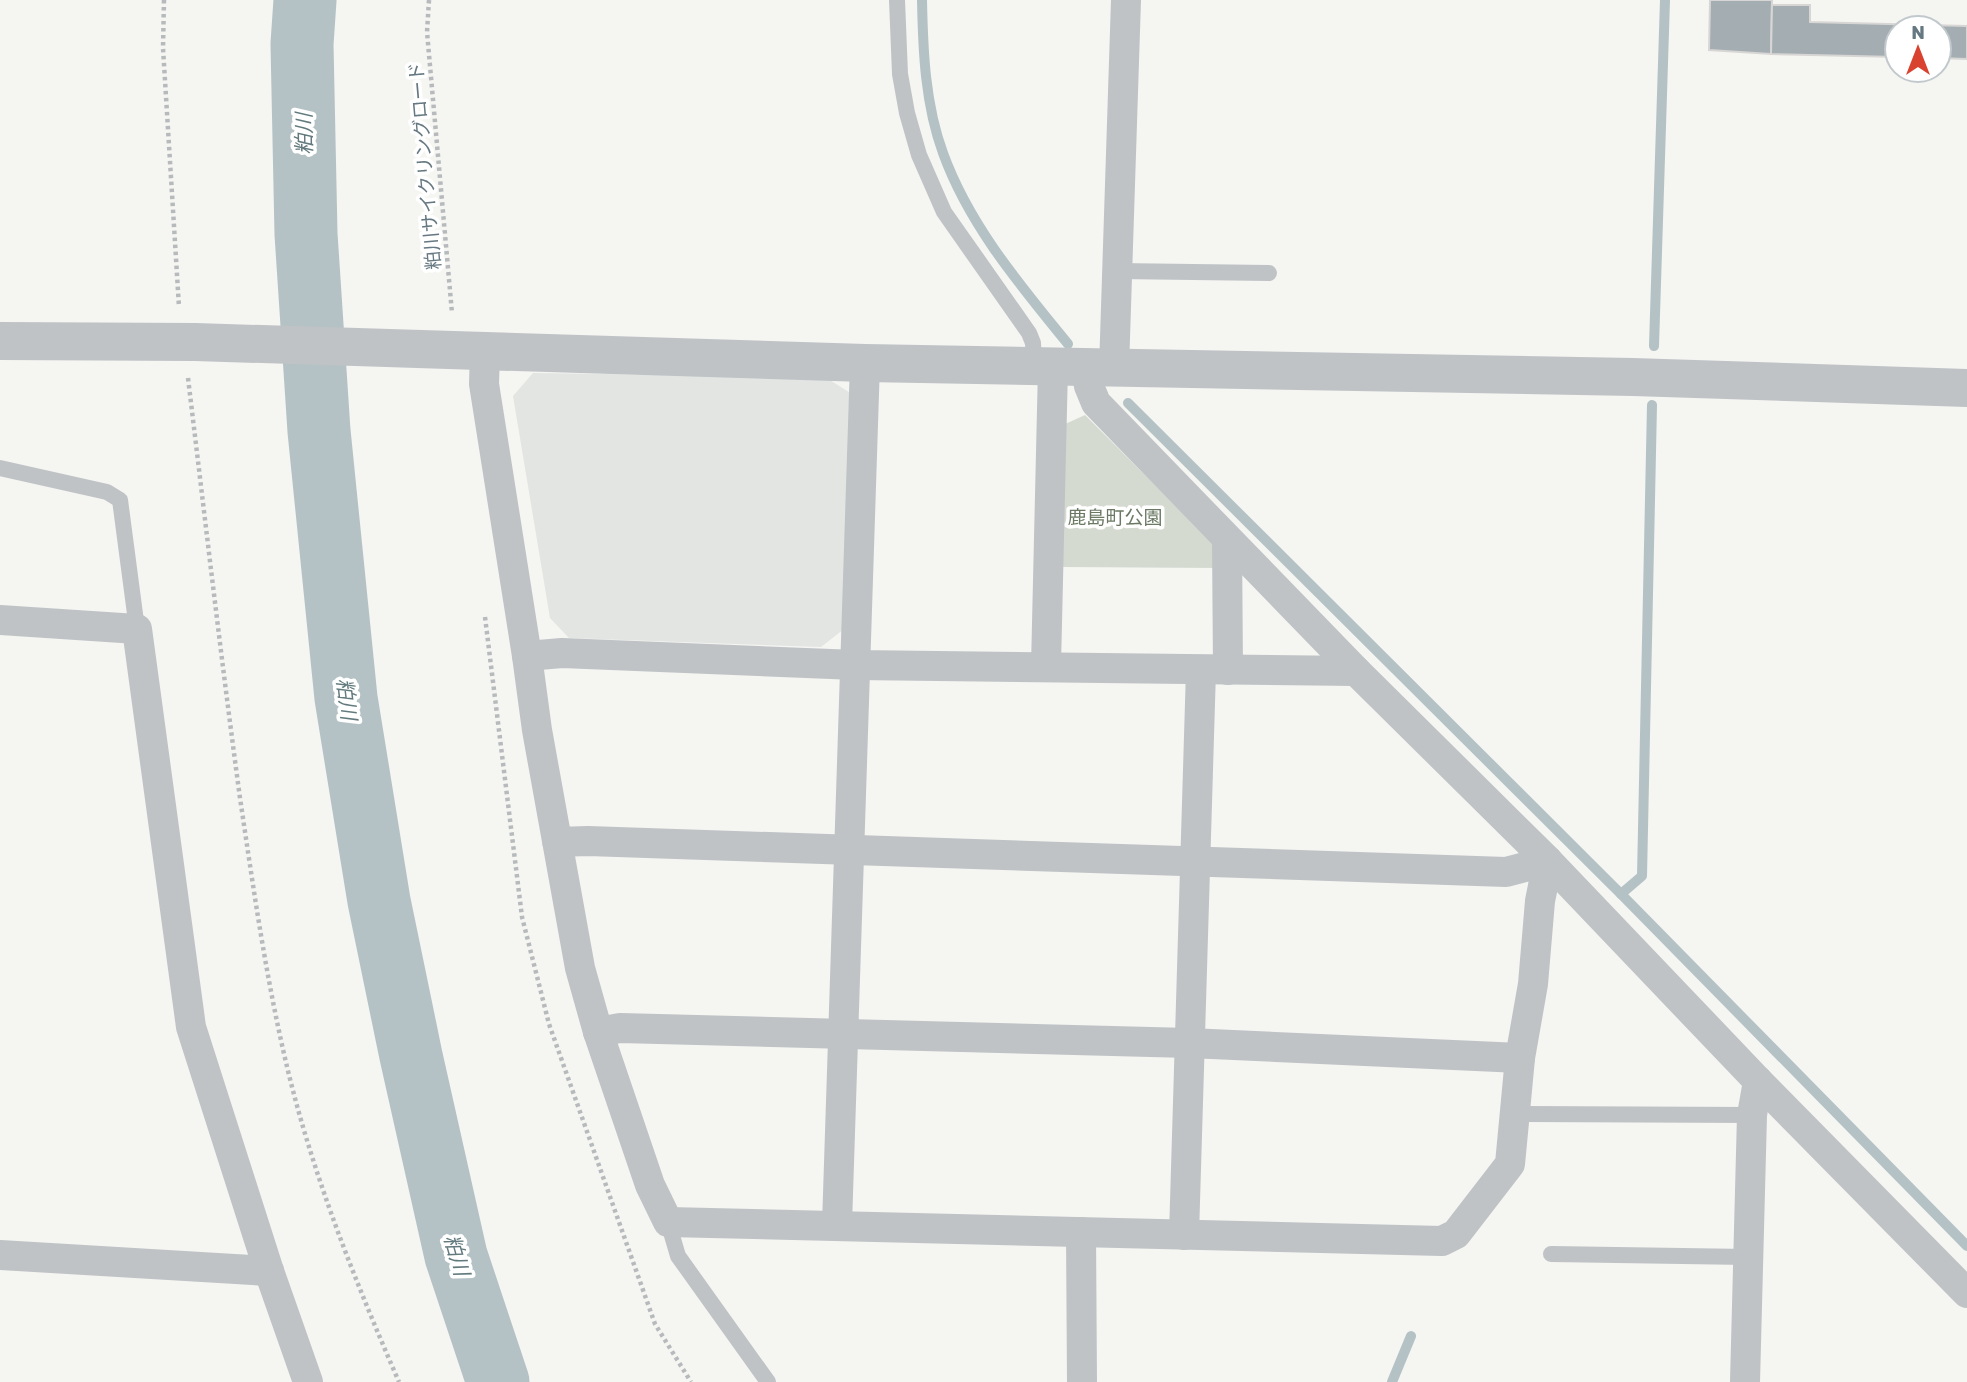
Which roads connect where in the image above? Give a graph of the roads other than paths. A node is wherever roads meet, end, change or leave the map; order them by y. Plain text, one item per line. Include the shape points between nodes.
1 (897, 0) edge
2 (1126, 0) edge
3 (1117, 271) junction
4 (1269, 273) dead end
5 (0, 341) edge
6 (485, 351) junction
7 (865, 363) junction
8 (1072, 367) junction
9 (1967, 388) edge
10 (0, 468) edge
11 (1227, 540) junction
12 (0, 620) edge
13 (137, 629) junction
14 (527, 656) junction
15 (856, 665) junction
16 (1046, 666) junction
17 (1215, 670) junction
18 (1356, 671) junction
19 (557, 842) junction
20 (850, 851) junction
21 (1548, 860) junction
22 (1195, 863) junction
23 (598, 1032) junction
24 (844, 1034) junction
25 (1189, 1043) junction
26 (1520, 1058) junction
27 (1758, 1081) junction
28 (1517, 1114) junction
29 (1752, 1115) junction
30 (668, 1222) junction
31 (837, 1225) junction
32 (1082, 1232) junction
33 (1184, 1235) junction
34 (1550, 1254) dead end
35 (0, 1255) edge
36 (1748, 1257) junction
37 (269, 1271) junction
38 (1967, 1293) edge
39 (308, 1382) edge
40 (768, 1382) edge
41 (1082, 1382) edge
42 (1745, 1382) edge

1 - 8 lane via 900,74 907,113 944,212 1033,343
2 - 3 street
3 - 4 lane
3 - 8 street
5 - 6 street via 187,342 448,334
6 - 7 street
6 - 14 street via 484,384
7 - 8 street
7 - 15 street
8 - 9 street
8 - 11 street via 1096,403
8 - 16 street
10 - 13 lane via 107,492 120,500
11 - 17 street
11 - 18 street
12 - 13 street
13 - 37 street via 191,1027
14 - 15 street via 562,653
14 - 19 street
15 - 16 street
15 - 20 street
16 - 17 street
17 - 18 street
17 - 22 street
18 - 21 street
19 - 20 street
19 - 23 street via 580,968
20 - 22 street
20 - 24 street
21 - 22 street via 1506,872
21 - 26 street
21 - 27 street
22 - 25 street
23 - 24 street via 621,1028
23 - 30 street via 650,1185
24 - 25 street
24 - 31 street
25 - 26 street
25 - 33 street
26 - 28 street
27 - 29 street
27 - 38 street
28 - 29 lane
28 - 33 street via 1510,1164 1456,1234 1442,1241
29 - 36 street
30 - 31 street
30 - 40 lane via 678,1256
31 - 32 street
32 - 33 street
32 - 41 street
34 - 36 lane
35 - 37 street
36 - 42 street
37 - 39 street

